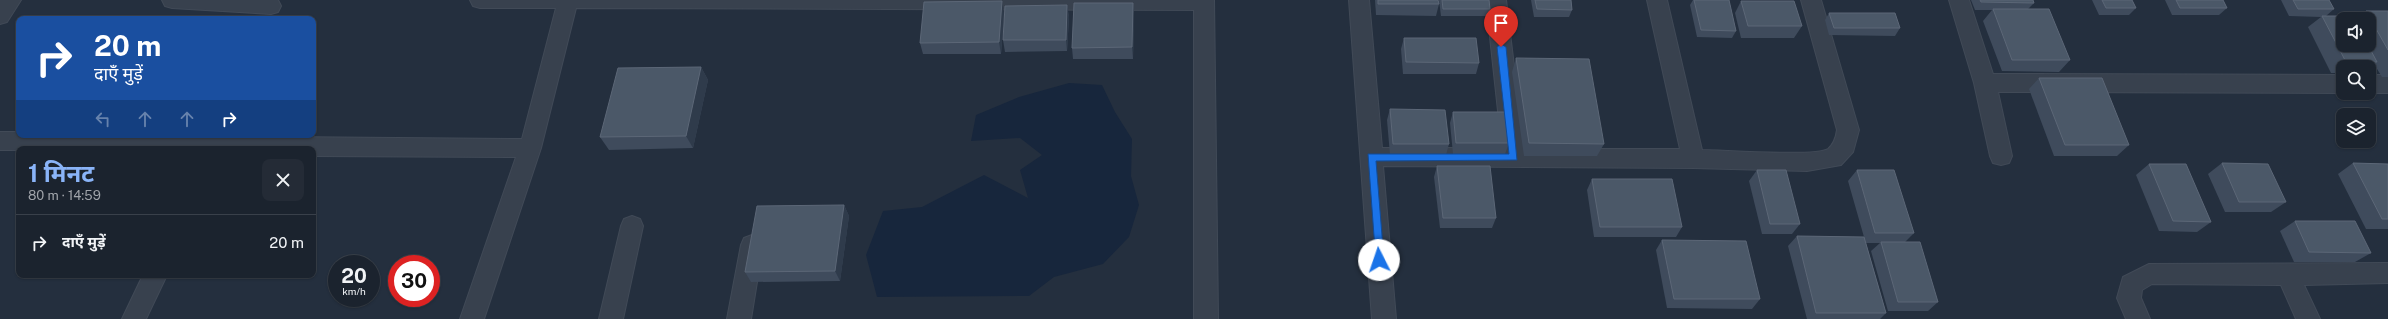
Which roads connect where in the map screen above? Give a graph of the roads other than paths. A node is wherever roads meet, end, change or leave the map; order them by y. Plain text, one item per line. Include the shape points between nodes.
1 (11, 0) edge
2 (172, 0) edge
3 (480, 0) edge
4 (1359, 0) edge
5 (1496, 0) edge
6 (1657, 0) edge
7 (1811, 0) edge
8 (1958, 0) edge
9 (568, 1) edge
10 (1204, 1) edge
11 (270, 8) edge
12 (0, 16) edge
13 (1985, 83) junction
14 (2336, 84) edge
15 (2376, 84) edge
16 (2388, 84) edge
17 (0, 141) edge
18 (217, 143) edge
19 (530, 148) junction
20 (2001, 156) dead end
21 (1371, 157) junction
22 (1514, 158) junction
23 (1693, 159) junction
24 (632, 226) dead end
25 (756, 228) edge
26 (2388, 272) edge
27 (2288, 275) junction
28 (154, 278) edge
29 (134, 319) edge
30 (472, 319) edge
31 (611, 319) edge
32 (739, 319) edge
33 (1206, 319) edge
34 (1384, 319) edge
35 (2138, 319) edge
36 (2308, 319) edge

1 - 12 street
2 - 11 street
3 - 9 street
4 - 21 street
5 - 22 street
6 - 23 street
7 - 23 street via 1848,130 1845,146 1833,158 1806,162
8 - 13 street
9 - 10 street
9 - 19 street
10 - 33 street
13 - 14 street
13 - 20 street
15 - 16 street
17 - 18 street
18 - 19 street
19 - 30 street
21 - 22 street
21 - 34 street
22 - 23 street
24 - 31 street
25 - 32 street
26 - 27 street
27 - 35 street via 2149,274 2131,284 2129,298
27 - 36 street
28 - 29 street

